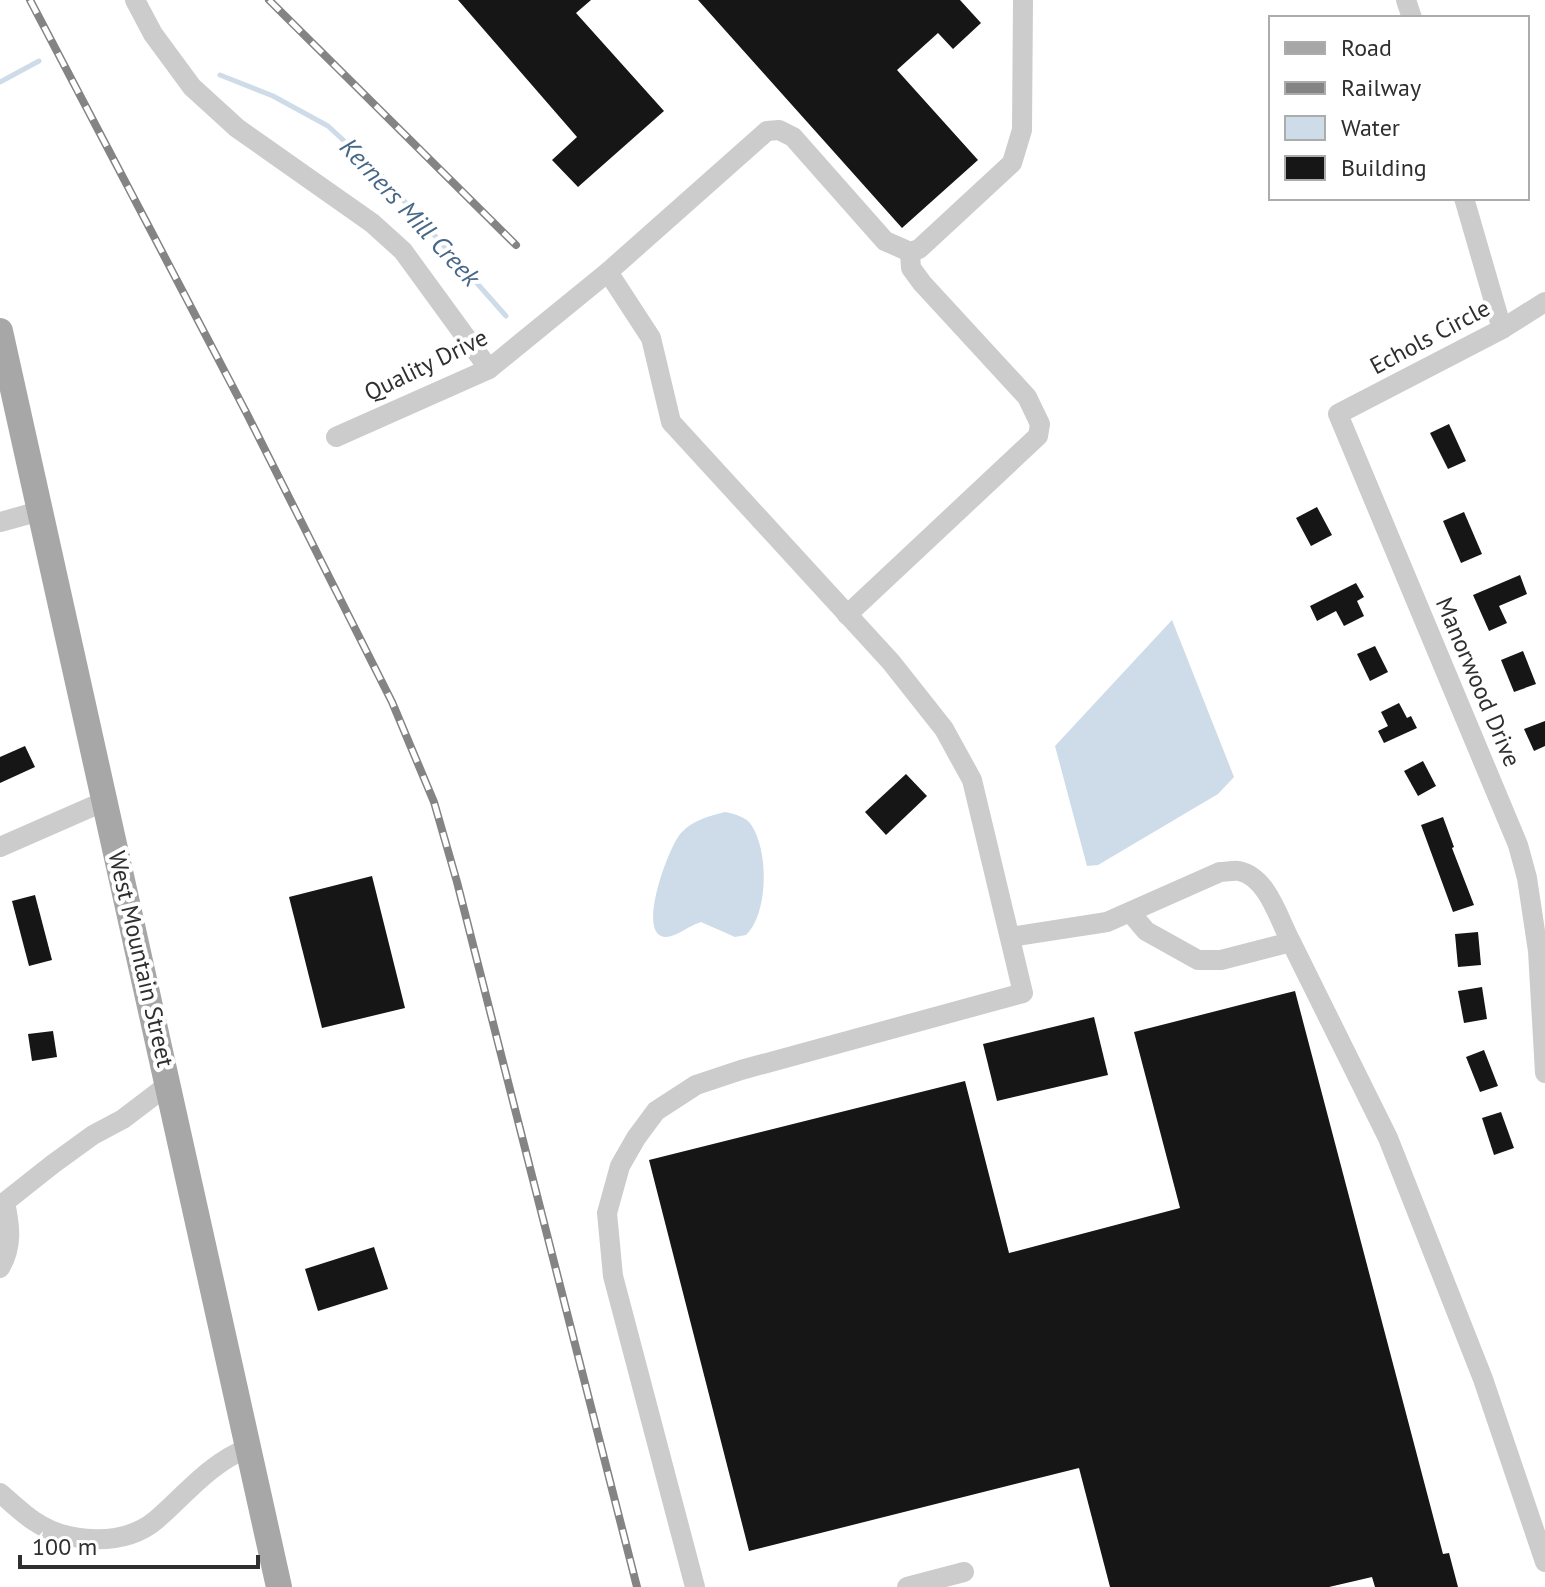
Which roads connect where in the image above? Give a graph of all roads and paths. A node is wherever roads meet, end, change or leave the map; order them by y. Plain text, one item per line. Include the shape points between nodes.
1 (135, 0) edge
2 (1023, 0) edge
3 (1465, 200) edge
4 (910, 252) junction
5 (608, 272) junction
6 (1545, 302) edge
7 (1502, 329) junction
8 (0, 331) edge
9 (489, 369) junction
10 (1338, 414) joint
11 (336, 437) dead end
12 (40, 511) junction
13 (0, 522) edge
14 (847, 615) junction
15 (105, 801) junction
16 (0, 847) edge
17 (1130, 912) junction
18 (1010, 937) junction
19 (1291, 942) junction
20 (1545, 1073) edge
21 (169, 1084) junction
22 (3, 1204) edge
23 (0, 1268) edge
24 (248, 1448) junction
25 (0, 1493) edge
26 (1545, 1562) edge
27 (964, 1572) dead end
28 (279, 1587) edge
29 (695, 1587) edge
30 (907, 1587) edge

1 - 9 street via 192,87 237,128 372,223 403,251
2 - 4 street via 1022,130 1012,163
3 - 7 street
4 - 5 street, Quality Drive via 885,241 793,137 779,130 767,131
4 - 14 street via 911,268 922,283 1027,397 1040,424 1038,436
5 - 9 street, Quality Drive
5 - 14 street via 651,338 671,422
6 - 7 street, Echols Circle
7 - 10 street, Echols Circle
8 - 12 main road, West Mountain Street
9 - 11 street, Quality Drive
10 - 20 street, Manorwood Drive via 1518,845 1538,951
12 - 13 street
12 - 15 main road, West Mountain Street
14 - 18 street via 944,729 972,780
15 - 16 street
15 - 21 main road, West Mountain Street
17 - 18 street via 1107,922
17 - 19 street via 1146,931 1198,960 1221,960
17 - 19 street via 1220,872 1238,871 1258,882
18 - 29 street via 1023,993 696,1085 656,1111 620,1166 607,1213 613,1276
19 - 26 street via 1388,1138 1483,1379
21 - 22 street
21 - 24 main road, West Mountain Street
22 - 23 street via 11,1228 9,1253
24 - 25 street via 215,1466 153,1523 114,1541 57,1532
24 - 28 main road, West Mountain Street
27 - 30 street

